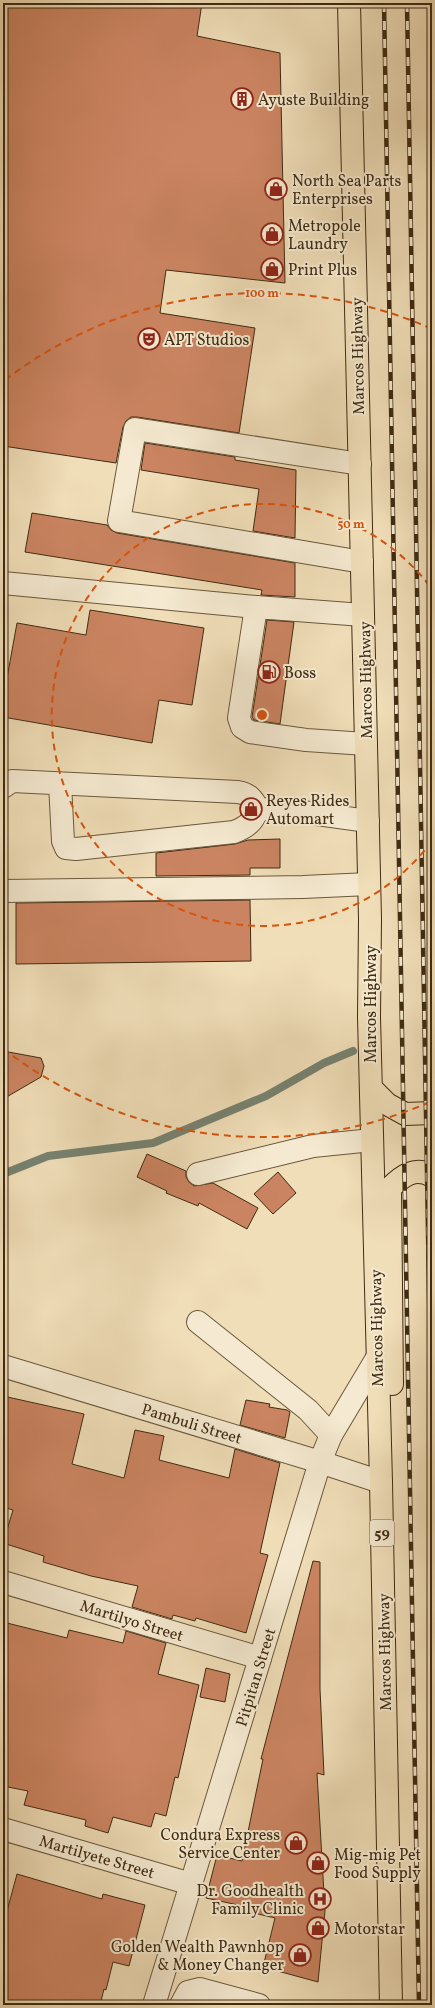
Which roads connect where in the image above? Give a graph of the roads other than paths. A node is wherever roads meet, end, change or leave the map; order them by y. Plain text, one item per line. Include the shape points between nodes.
1 (349, 3) edge
2 (360, 464) junction
3 (362, 562) junction
4 (3, 583) edge
5 (256, 607) junction
6 (363, 614) junction
7 (366, 744) junction
8 (60, 784) junction
9 (3, 786) edge
10 (258, 809) junction
11 (368, 821) junction
12 (369, 884) junction
13 (3, 891) edge
14 (371, 1088) junction
15 (432, 1114) edge
16 (372, 1140) junction
17 (198, 1174) dead end
18 (432, 1176) edge
19 (198, 1322) dead end
20 (377, 1358) junction
21 (3, 1366) edge
22 (331, 1435) junction
23 (320, 1462) junction
24 (381, 1482) junction
25 (3, 1582) edge
26 (260, 1658) junction
27 (3, 1829) edge
28 (191, 1884) junction
29 (154, 2005) edge
30 (181, 2005) edge
31 (259, 2005) edge
32 (390, 2005) edge

1 - 2 main road, Marcos Highway / 59
2 - 3 main road, Marcos Highway / 59
2 - 3 street via 135,429 119,521
3 - 6 main road, Marcos Highway / 59
4 - 5 street
5 - 6 street
5 - 7 street via 239,718 242,727 250,732 299,739
6 - 7 main road, Marcos Highway / 59
7 - 11 main road, Marcos Highway / 59
8 - 9 street via 12,781
8 - 10 street via 245,793 253,798
8 - 10 street via 63,841 66,848 234,832 246,828
10 - 11 street via 295,811
11 - 12 main road, Marcos Highway / 59
12 - 13 street
12 - 14 main road, Marcos Highway / 59
14 - 15 main road via 387,1104 405,1114
14 - 16 main road, Marcos Highway / 59
16 - 17 street via 313,1146
16 - 20 main road, Marcos Highway / 59
18 - 24 main road via 410,1172 399,1178 390,1188 393,1447
19 - 22 street via 308,1410
20 - 22 street, Pitpitan Street
20 - 24 main road, Marcos Highway / 59
21 - 23 street, Pambuli Street
22 - 23 street, Pitpitan Street
23 - 24 street, Pambuli Street
23 - 26 street, Pitpitan Street
24 - 32 main road, Marcos Highway / 59
25 - 26 street, Martilyo Street
26 - 28 street, Pitpitan Street
27 - 28 street, Martilyete Street
28 - 29 street, Pitpitan Street
30 - 31 street via 188,1992 200,1989

